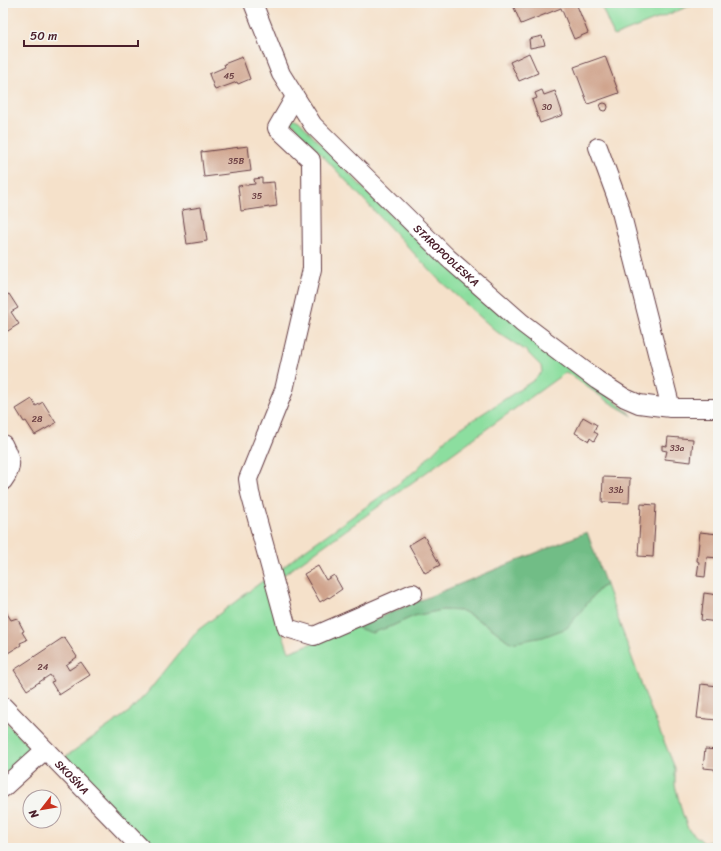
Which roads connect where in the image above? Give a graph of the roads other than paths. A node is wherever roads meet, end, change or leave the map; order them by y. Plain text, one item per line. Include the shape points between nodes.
1 (252, 3) edge
2 (295, 97) junction
3 (598, 147) dead end
4 (670, 408) junction
5 (718, 408) edge
6 (3, 444) edge
7 (3, 481) edge
8 (413, 592) dead end
9 (3, 706) edge
10 (45, 750) junction
11 (3, 788) edge
12 (141, 848) edge

1 - 2 street, STAROPODLESKA via 281,74
2 - 4 street, STAROPODLESKA via 313,125 448,258 522,323 625,398 639,404
2 - 8 street via 277,128 311,160 312,269 284,390 248,480 250,493 287,628 314,636
3 - 4 street via 618,204
4 - 5 street, STAROPODLESKA
6 - 7 street via 11,460 8,474
9 - 10 street, SKOŚNA
10 - 11 street
10 - 12 street, SKOŚNA

